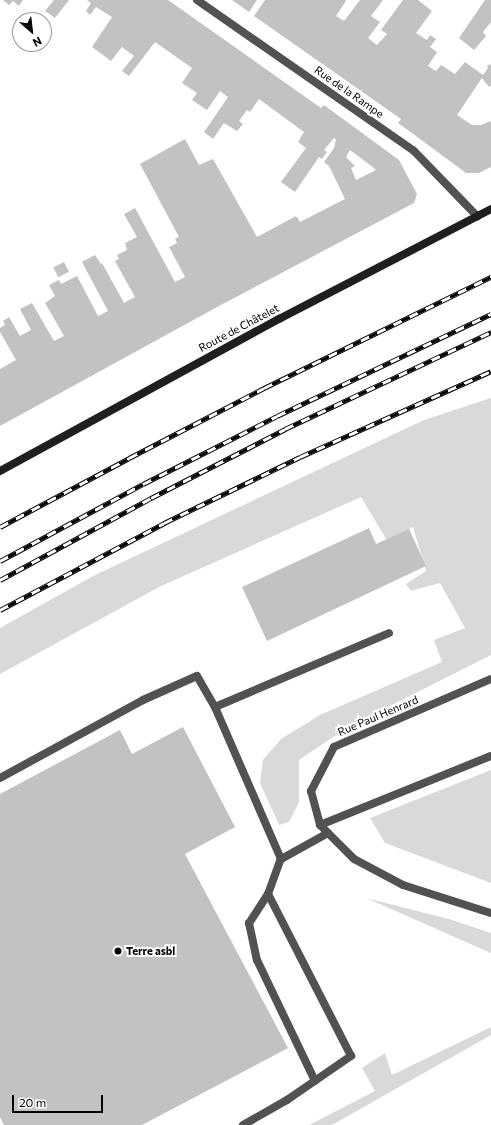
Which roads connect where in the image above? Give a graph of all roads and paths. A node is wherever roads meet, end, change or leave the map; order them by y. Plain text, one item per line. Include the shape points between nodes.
1 (197, 0) edge
2 (491, 209) edge
3 (477, 216) junction
4 (0, 471) edge
5 (389, 633) dead end
6 (491, 678) edge
7 (215, 707) junction
8 (491, 756) edge
9 (0, 778) edge
10 (320, 825) junction
11 (328, 833) junction
12 (281, 858) junction
13 (268, 894) junction
14 (491, 913) edge
15 (315, 1081) junction
16 (243, 1125) edge

1 - 3 street, Rue de la Rampe via 414,151
2 - 3 main road, Route de Châtelet
3 - 4 main road, Route de Châtelet via 279,319
5 - 7 street
6 - 10 street, Rue Paul Henrard via 334,747 310,791
7 - 9 street via 197,676 143,700
7 - 12 street
8 - 10 street
10 - 11 street, Rue Paul Henrard
11 - 12 street
11 - 14 street, Rue Paul Henrard via 354,859 403,885
12 - 13 street
13 - 15 street via 249,923 257,960
13 - 15 street via 351,1056
15 - 16 street

